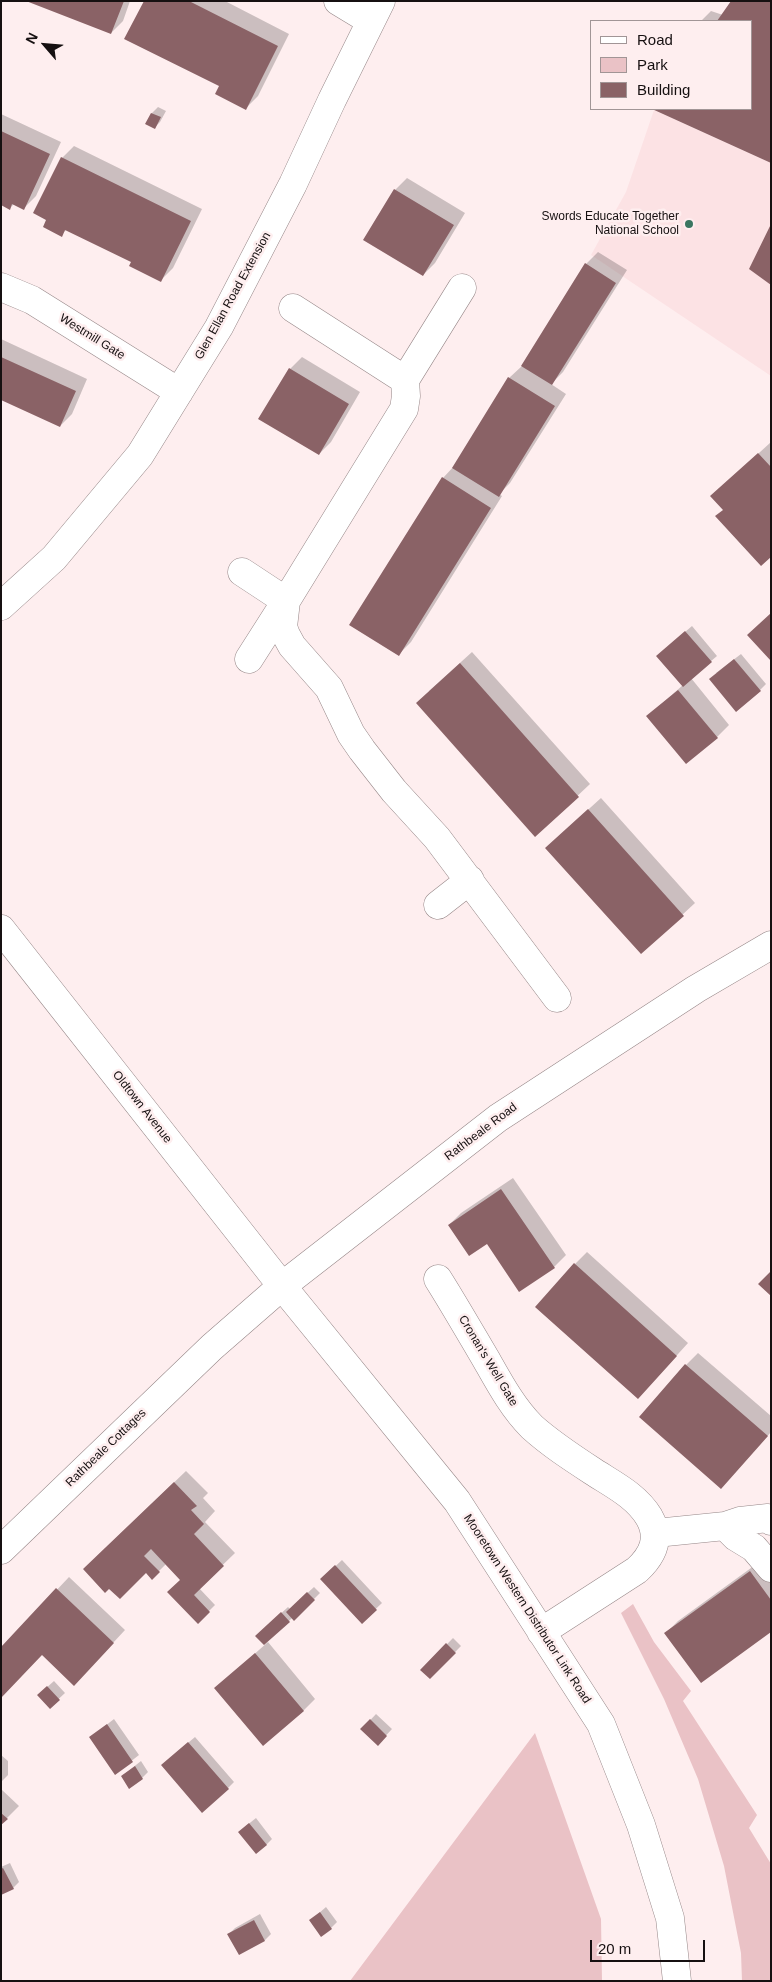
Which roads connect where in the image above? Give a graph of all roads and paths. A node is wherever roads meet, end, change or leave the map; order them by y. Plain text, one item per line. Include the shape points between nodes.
1 (338, 1) edge
2 (376, 11) edge
3 (1, 287) edge
4 (462, 288) dead end
5 (293, 308) dead end
6 (405, 380) junction
7 (179, 392) junction
8 (242, 572) dead end
9 (286, 601) junction
10 (1, 606) edge
11 (249, 659) dead end
12 (470, 880) junction
13 (438, 905) dead end
14 (1, 929) edge
15 (771, 945) edge
16 (557, 998) dead end
17 (438, 1279) dead end
18 (282, 1286) junction
19 (212, 1347) joint
20 (771, 1520) edge
21 (725, 1526) junction
22 (656, 1534) junction
23 (1, 1550) edge
24 (771, 1568) edge
25 (541, 1632) junction
26 (677, 1981) edge

1 - 2 street
2 - 7 street, Glen Ellan Road Extension via 293,184 219,327
3 - 7 street, Westmill Gate via 32,300
4 - 6 street
5 - 6 street
6 - 9 street via 404,409
7 - 10 street, Glen Ellan Road Extension via 140,455 54,558
8 - 9 street
9 - 11 street
9 - 12 street via 283,627 292,646 329,688 362,750
12 - 13 street
12 - 16 street
14 - 18 street, Oldtown Avenue
15 - 18 street, Rathbeale Road via 665,1009 498,1118
17 - 22 street, Cronan's Well Gate via 511,1402 552,1444 640,1505
18 - 19 street, Rathbeale Road
18 - 25 street, Mooretown Western Distributor Link Road via 457,1501
19 - 23 street, Rathbeale Cottages
20 - 21 street via 740,1521
21 - 22 street
21 - 24 street via 754,1548
22 - 25 street via 654,1549 637,1570
25 - 26 street, Mooretown Western Distributor Link Road via 601,1724 641,1825 670,1918

